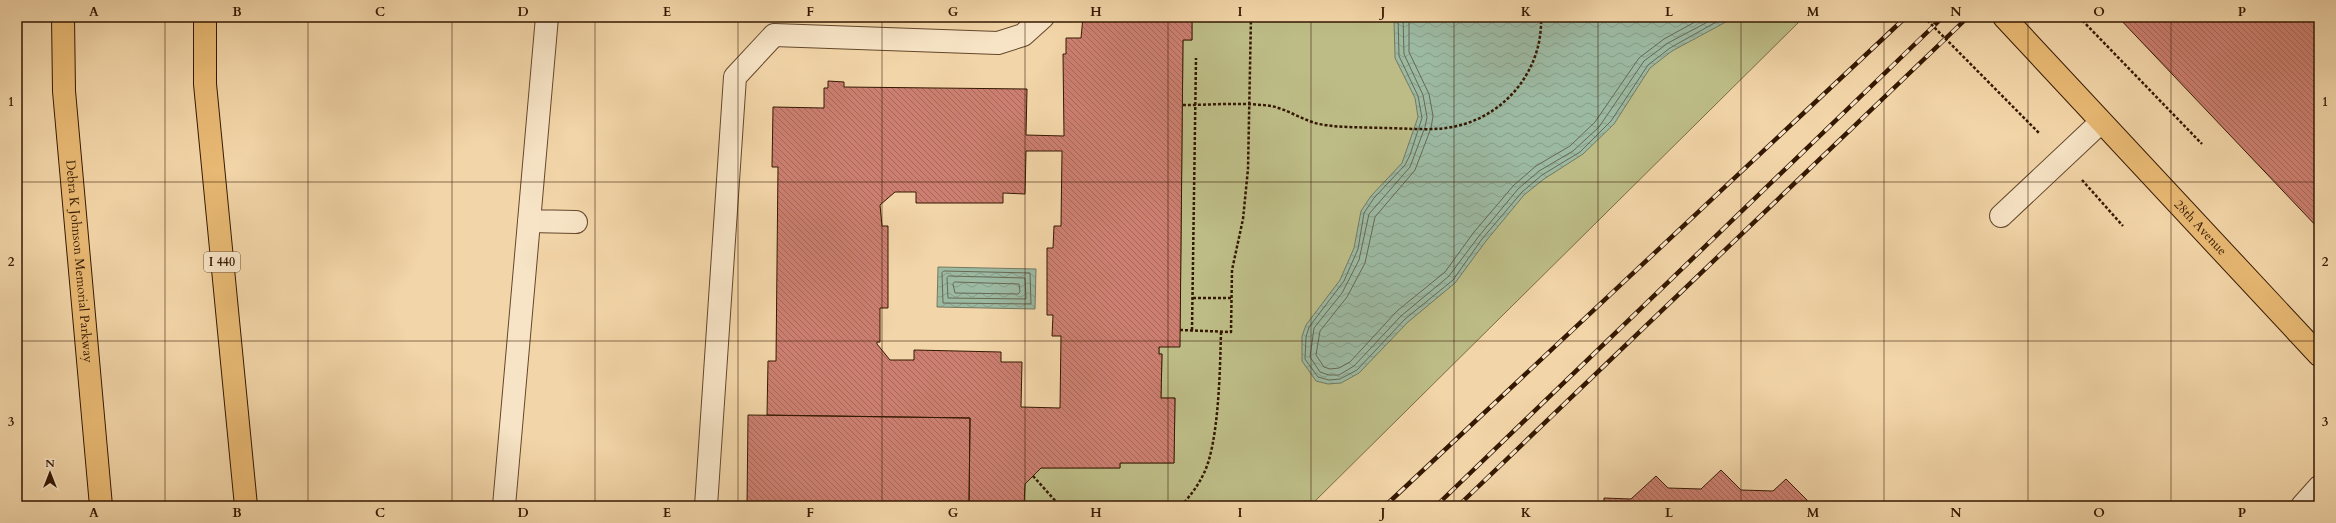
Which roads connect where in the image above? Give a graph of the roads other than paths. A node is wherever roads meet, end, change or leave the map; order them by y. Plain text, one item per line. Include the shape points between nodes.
1 (63, 17) edge
2 (205, 17) edge
3 (547, 17) edge
4 (1043, 17) edge
5 (2004, 17) edge
6 (2101, 122) junction
7 (2001, 216) dead end
8 (529, 220) junction
9 (576, 222) dead end
10 (2319, 355) edge
11 (2319, 487) edge
12 (101, 506) edge
13 (246, 506) edge
14 (504, 506) edge
15 (706, 506) edge
16 (2302, 506) edge

1 - 12 main road, Debra K Johnson Memorial Parkway via 64,91
2 - 13 main road, I 440 via 205,84
3 - 8 street
4 - 15 street via 1023,35 998,43 774,35 735,77
5 - 6 main road, 28th Avenue
6 - 7 street
6 - 10 main road, 28th Avenue
8 - 9 street
8 - 14 street
11 - 16 street

